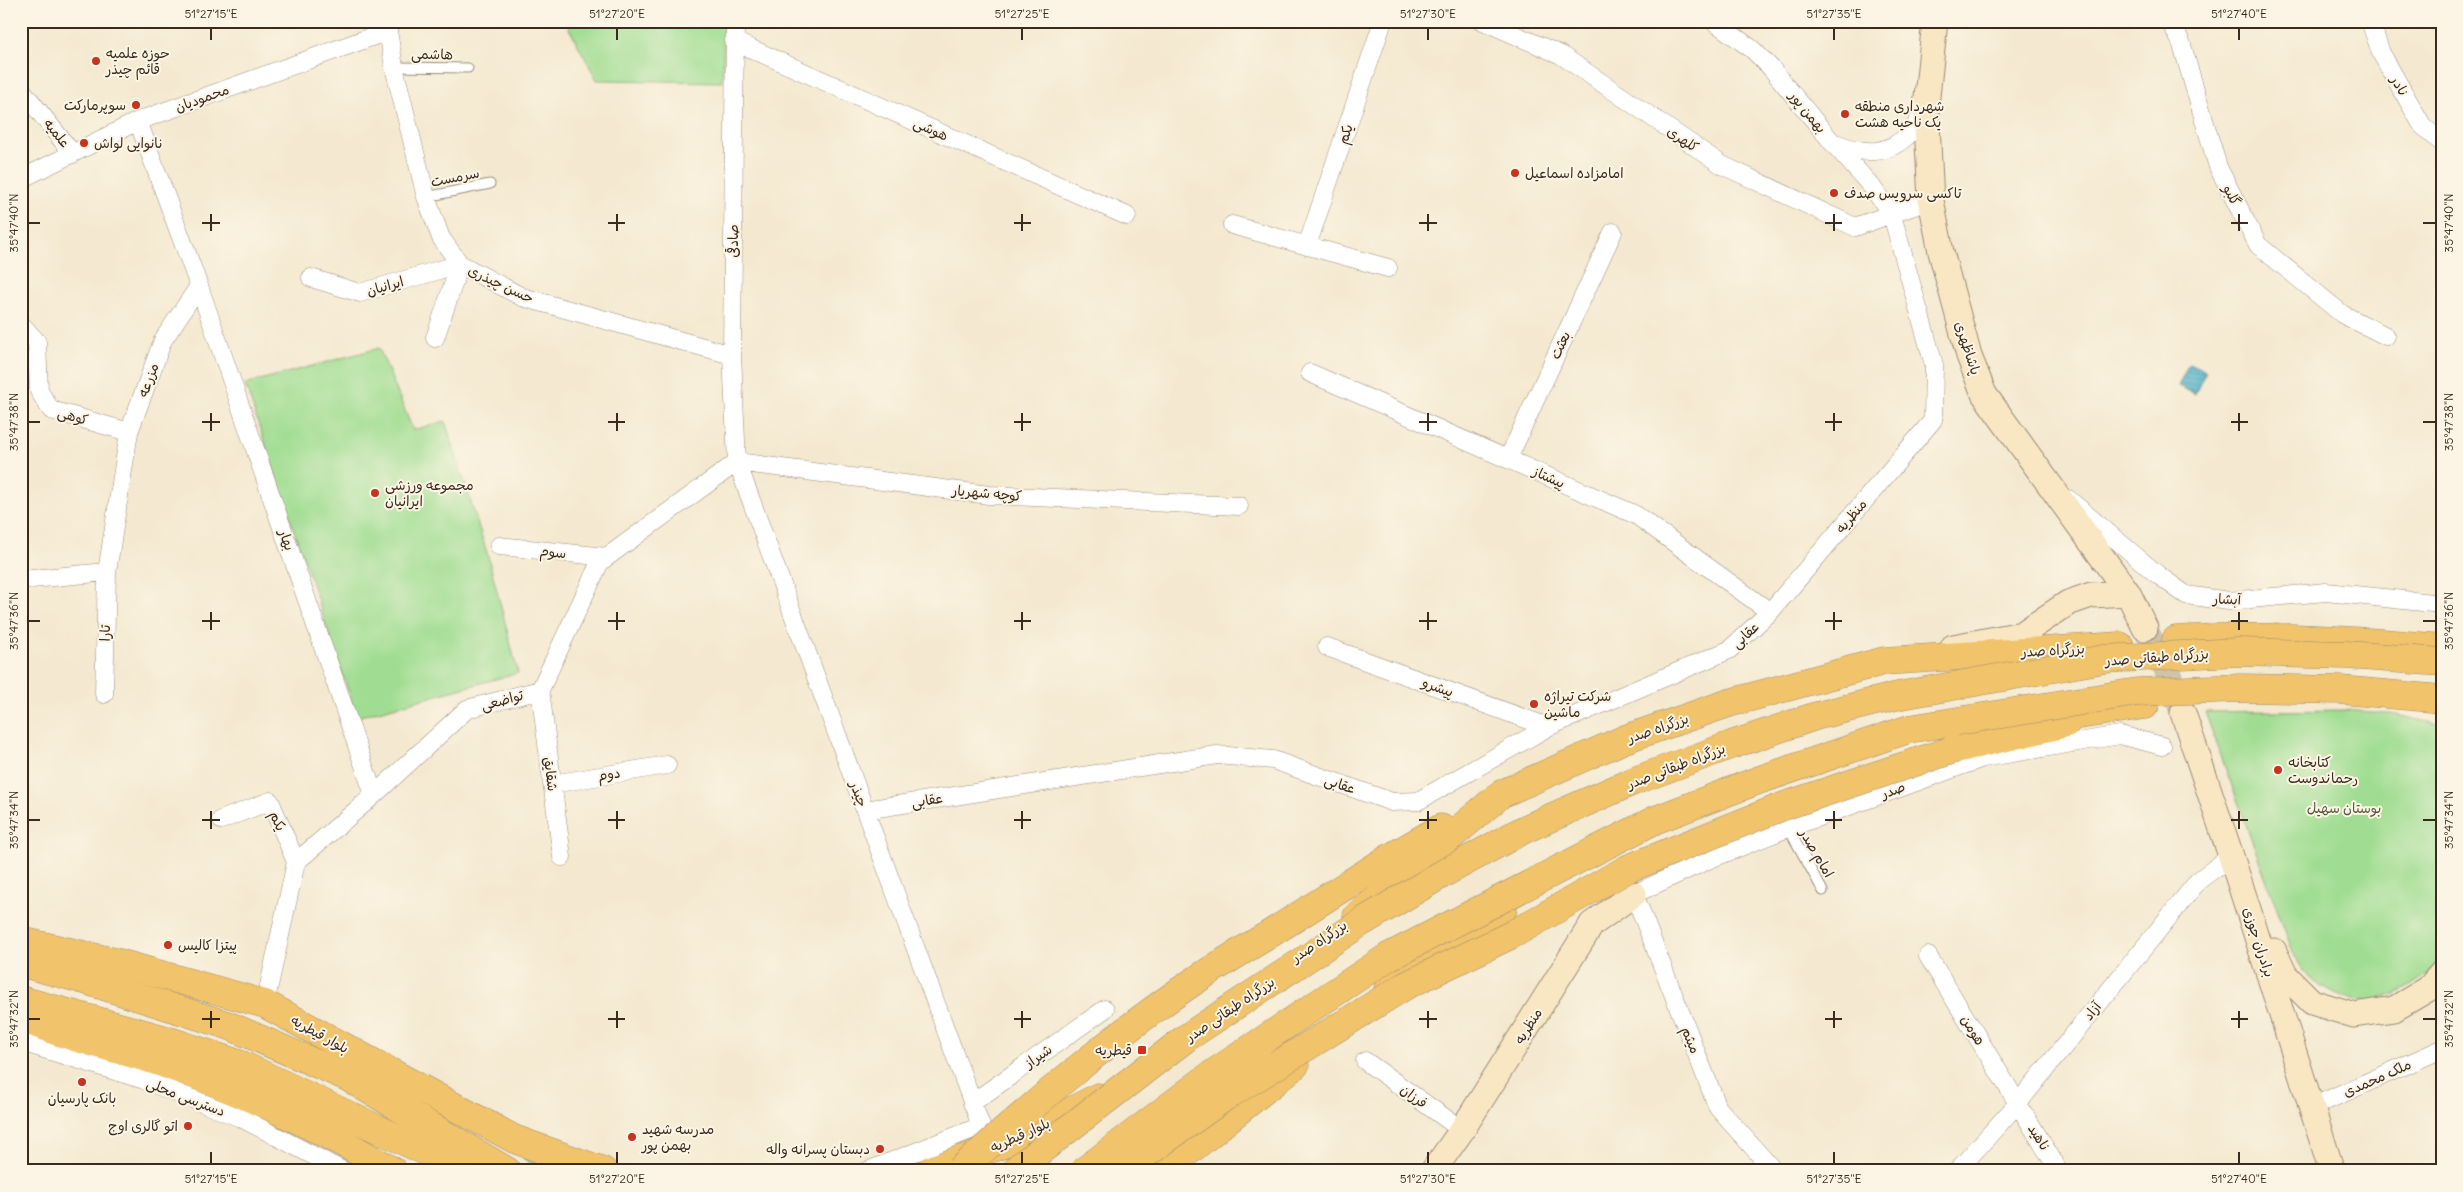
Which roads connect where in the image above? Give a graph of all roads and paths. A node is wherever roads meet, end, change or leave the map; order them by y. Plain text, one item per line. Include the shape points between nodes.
1 (735, 21) edge
2 (1383, 21) edge
3 (1483, 21) edge
4 (1713, 21) edge
5 (1935, 21) edge
6 (2170, 21) edge
7 (2370, 21) edge
8 (388, 26) edge
9 (734, 41) junction
10 (394, 67) junction
11 (468, 68) dead end
12 (21, 89) edge
13 (1926, 106) junction
14 (138, 121) junction
15 (1832, 142) junction
16 (2442, 143) edge
17 (73, 154) junction
18 (21, 179) edge
19 (490, 184) dead end
20 (426, 197) junction
21 (1931, 200) junction
22 (1892, 215) junction
23 (1127, 216) dead end
24 (1232, 225) dead end
25 (1613, 232) dead end
26 (1307, 246) junction
27 (460, 264) junction
28 (1388, 268) dead end
29 (311, 278) dead end
30 (199, 286) junction
31 (21, 324) edge
32 (2386, 336) dead end
33 (435, 338) dead end
34 (732, 356) junction
35 (1310, 373) dead end
36 (1933, 420) joint
37 (129, 432) junction
38 (1508, 459) junction
39 (737, 462) junction
40 (2050, 484) junction
41 (1239, 506) dead end
42 (500, 546) dead end
43 (607, 557) junction
44 (107, 572) junction
45 (21, 580) edge
46 (2128, 594) junction
47 (2442, 604) edge
48 (1770, 612) junction
49 (2145, 628) tunnel mouth
50 (1327, 647) dead end
51 (2442, 648) edge
52 (1884, 660) junction
53 (2442, 662) edge
54 (540, 690) junction
55 (104, 694) dead end
56 (2386, 699) junction
57 (2442, 699) edge
58 (2145, 705) junction
59 (2442, 705) edge
60 (2192, 706) junction
61 (2442, 713) edge
62 (1548, 727) junction
63 (2162, 746) dead end
64 (666, 765) dead end
65 (552, 784) junction
66 (1501, 794) junction
67 (374, 795) junction
68 (864, 810) junction
69 (220, 820) dead end
70 (1788, 828) junction
71 (2232, 856) junction
72 (562, 857) dead end
73 (296, 862) junction
74 (1549, 880) junction
75 (1823, 891) dead end
76 (1634, 894) junction
77 (21, 941) edge
78 (1928, 956) dead end
79 (21, 963) edge
80 (2442, 973) edge
81 (21, 1000) edge
82 (265, 1004) junction
83 (1105, 1009) dead end
84 (21, 1017) edge
85 (21, 1042) edge
86 (2442, 1049) edge
87 (1365, 1061) dead end
88 (1108, 1092) junction
89 (972, 1102) junction
90 (2018, 1103) junction
91 (2312, 1107) junction
92 (358, 1118) junction
93 (1462, 1130) junction
94 (343, 1171) edge
95 (393, 1171) edge
96 (438, 1171) edge
97 (467, 1171) edge
98 (507, 1171) edge
99 (603, 1171) edge
100 (867, 1171) edge
101 (929, 1171) edge
102 (959, 1171) edge
103 (1005, 1171) edge
104 (1014, 1171) edge
105 (1084, 1171) edge
106 (1094, 1171) edge
107 (1122, 1171) edge
108 (1164, 1171) edge
109 (1433, 1171) edge
110 (1774, 1171) edge
111 (1957, 1171) edge
112 (2060, 1171) edge
113 (2332, 1171) edge

1 - 9 street, صادقی
2 - 26 street, یکم
3 - 22 street, کلهری via 1561,55 1722,165 1855,227
4 - 15 street, بهمن پور via 1752,49
5 - 13 main road, پاشاظهری
6 - 32 street, گلبو via 2181,42 2218,167 2258,245 2342,314
7 - 16 street, نادر via 2381,52 2422,125
8 - 10 street, حسن چیذری
8 - 14 street, محمودیان
9 - 23 street, هوشی
9 - 34 street, صادقی
10 - 11 lane, هاشمی
10 - 20 street, حسن چیذری
12 - 17 street, علمیه
13 - 15 street via 1911,133 1886,150 1859,152
13 - 21 main road, پاشاظهری
14 - 17 street, محمودیان
14 - 30 street
15 - 22 street, بهمن پور
17 - 18 street, محمودیان
19 - 20 lane, سرمست
20 - 27 street, حسن چیذری via 441,238
21 - 22 street, کلهری
21 - 40 main road, پاشاظهری via 1969,356 1984,394
22 - 36 street, بهمن پور via 1934,365
24 - 26 street
25 - 38 street, بعثت
26 - 28 street
27 - 29 street, ایرانیان via 360,293
27 - 33 street
27 - 34 street, حسن چیذری via 522,297
30 - 37 street, مزرعه via 163,340
30 - 67 street, بهار
31 - 37 street, کوهی via 36,342 39,391 51,410
34 - 39 street, صادقی
35 - 38 street, پیشتاز
36 - 48 street, منظریه
37 - 44 street, مزرعه
38 - 48 street, پیشتاز via 1636,515
39 - 41 street, کوچه شهریار via 989,494
39 - 43 street, تواضعی
39 - 68 street, چیذر
40 - 46 main road, پاشاظهری
40 - 47 street, آبشار via 2186,595 2229,601 2326,592
42 - 43 street, سوم
43 - 54 street, تواضعی via 600,562
44 - 45 street
44 - 55 street, تارا
46 - 49 main road, پاشاظهری
46 - 52 main road via 2091,595 2076,600 2022,634
48 - 62 street, عقابی via 1729,650
50 - 62 street, پیشرو
51 - 52 main road, بزرگراه صدر via 2345,639 2238,636
52 - 66 main road, بزرگراه صدر via 1729,703 1625,739
53 - 104 main road, بزرگراه طبقاتی صدر, bridge via 2238,652 2104,660 1897,696 1816,716 1731,745 1634,781 1525,829 1444,873 1362,922 1186,1038
54 - 65 street, شقایق
54 - 67 street, تواضعی via 467,709
56 - 59 main road
56 - 60 main road via 2308,695
56 - 61 main road
57 - 105 main road, bridge via 2341,690 2240,688 2137,692 1909,729 1759,780 1655,820 1388,957 1211,1075
58 - 60 main road
58 - 74 main road via 1912,740 1761,784 1656,826
58 - 107 main road, bridge via 1955,749 1784,806 1627,869 1513,934 1405,986 1225,1097
60 - 71 main road, برادران جوزی
62 - 68 street, عقابی via 1418,801 1392,802 1273,760 1217,755
63 - 70 street, صدر via 2120,736 1983,758
64 - 65 street, دوم
65 - 72 street, شقایق
66 - 88 main road, بزرگراه صدر via 1357,916 1183,1033
66 - 102 main road, bridge via 1391,857 1190,984 1118,1037
67 - 73 street, تواضعی
68 - 89 street, چیذر
69 - 73 street, یکم via 270,801
70 - 75 lane, امام صدر
70 - 76 street, صدر
71 - 80 main road via 2285,975 2312,1002 2354,1015 2394,1009 2428,989
71 - 90 street, آزاد via 2198,881
71 - 91 main road, برادران جوزی
73 - 82 street
74 - 106 main road via 1392,962 1214,1080
74 - 108 main road via 1421,962
76 - 93 main road, منظریه via 1592,924
76 - 110 street, میثم via 1718,1108
77 - 82 main road, بلوار قیطریه via 120,963
78 - 90 street, هومن
79 - 98 main road via 230,1026 347,1077
81 - 92 main road via 167,1040 242,1065
82 - 99 main road, بلوار قیطریه via 514,1139
83 - 89 street, شیراز
84 - 95 main road via 48,1029 161,1063 238,1091 349,1145
85 - 94 street, دسترسی محلی via 144,1080 241,1118
86 - 91 street, ملک محمدی
87 - 93 street, فرزان
88 - 101 main road, بلوار قیطریه via 1017,1139
88 - 103 main road, بزرگراه صدر
89 - 100 street, چیذر via 981,1126
90 - 111 street, آزاد
90 - 112 street, ناهید
91 - 113 main road, برادران جوزی
92 - 96 main road
92 - 97 main road
93 - 109 main road, منظریه

